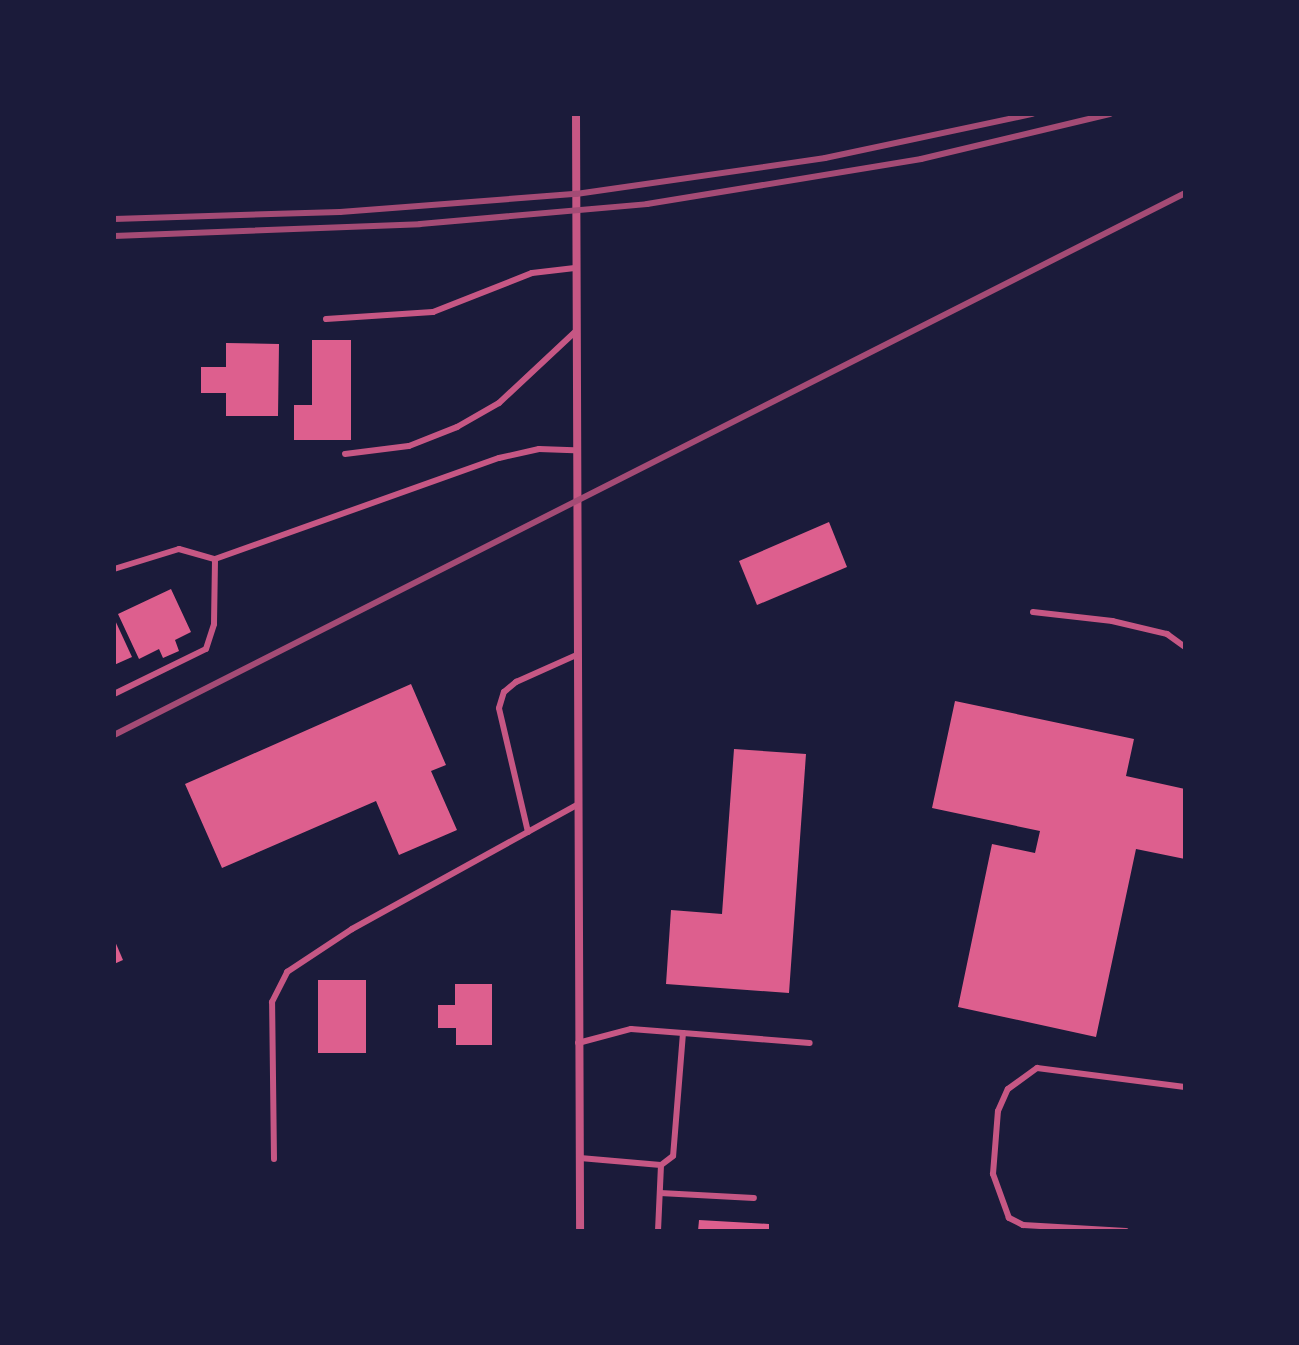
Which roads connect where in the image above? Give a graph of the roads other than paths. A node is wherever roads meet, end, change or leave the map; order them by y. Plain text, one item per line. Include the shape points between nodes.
1 (576, 114) edge
2 (575, 268) junction
3 (326, 319) dead end
4 (575, 332) junction
5 (574, 450) junction
6 (345, 454) dead end
7 (215, 559) junction
8 (114, 569) edge
9 (1033, 612) dead end
10 (1185, 647) edge
11 (574, 656) junction
12 (114, 694) edge
13 (577, 805) junction
14 (528, 832) junction
15 (683, 1033) junction
16 (578, 1043) junction
17 (810, 1043) dead end
18 (1185, 1087) edge
19 (580, 1158) junction
20 (274, 1159) dead end
21 (661, 1165) junction
22 (660, 1193) junction
23 (754, 1198) dead end
24 (580, 1231) edge
25 (658, 1231) edge
26 (1126, 1231) edge

1 - 2 street
2 - 3 lane via 532,273 433,312
2 - 4 street
4 - 5 street
4 - 6 lane via 499,403 457,427 409,446
5 - 7 lane via 539,449 499,458
5 - 11 street
7 - 8 lane via 179,549
7 - 12 lane via 214,624 206,649
9 - 10 lane via 1139,627 1167,634
11 - 13 street
11 - 14 lane via 516,682 504,692 499,708
13 - 14 lane
13 - 16 street
14 - 20 lane via 352,929 287,972 272,1002
15 - 16 lane via 631,1029
15 - 17 lane
15 - 21 lane via 673,1156
16 - 19 street
18 - 26 lane via 1037,1068 1008,1089 998,1111 993,1174 1009,1218 1023,1225
19 - 21 lane
19 - 24 street
21 - 22 lane
22 - 23 lane
22 - 25 lane

